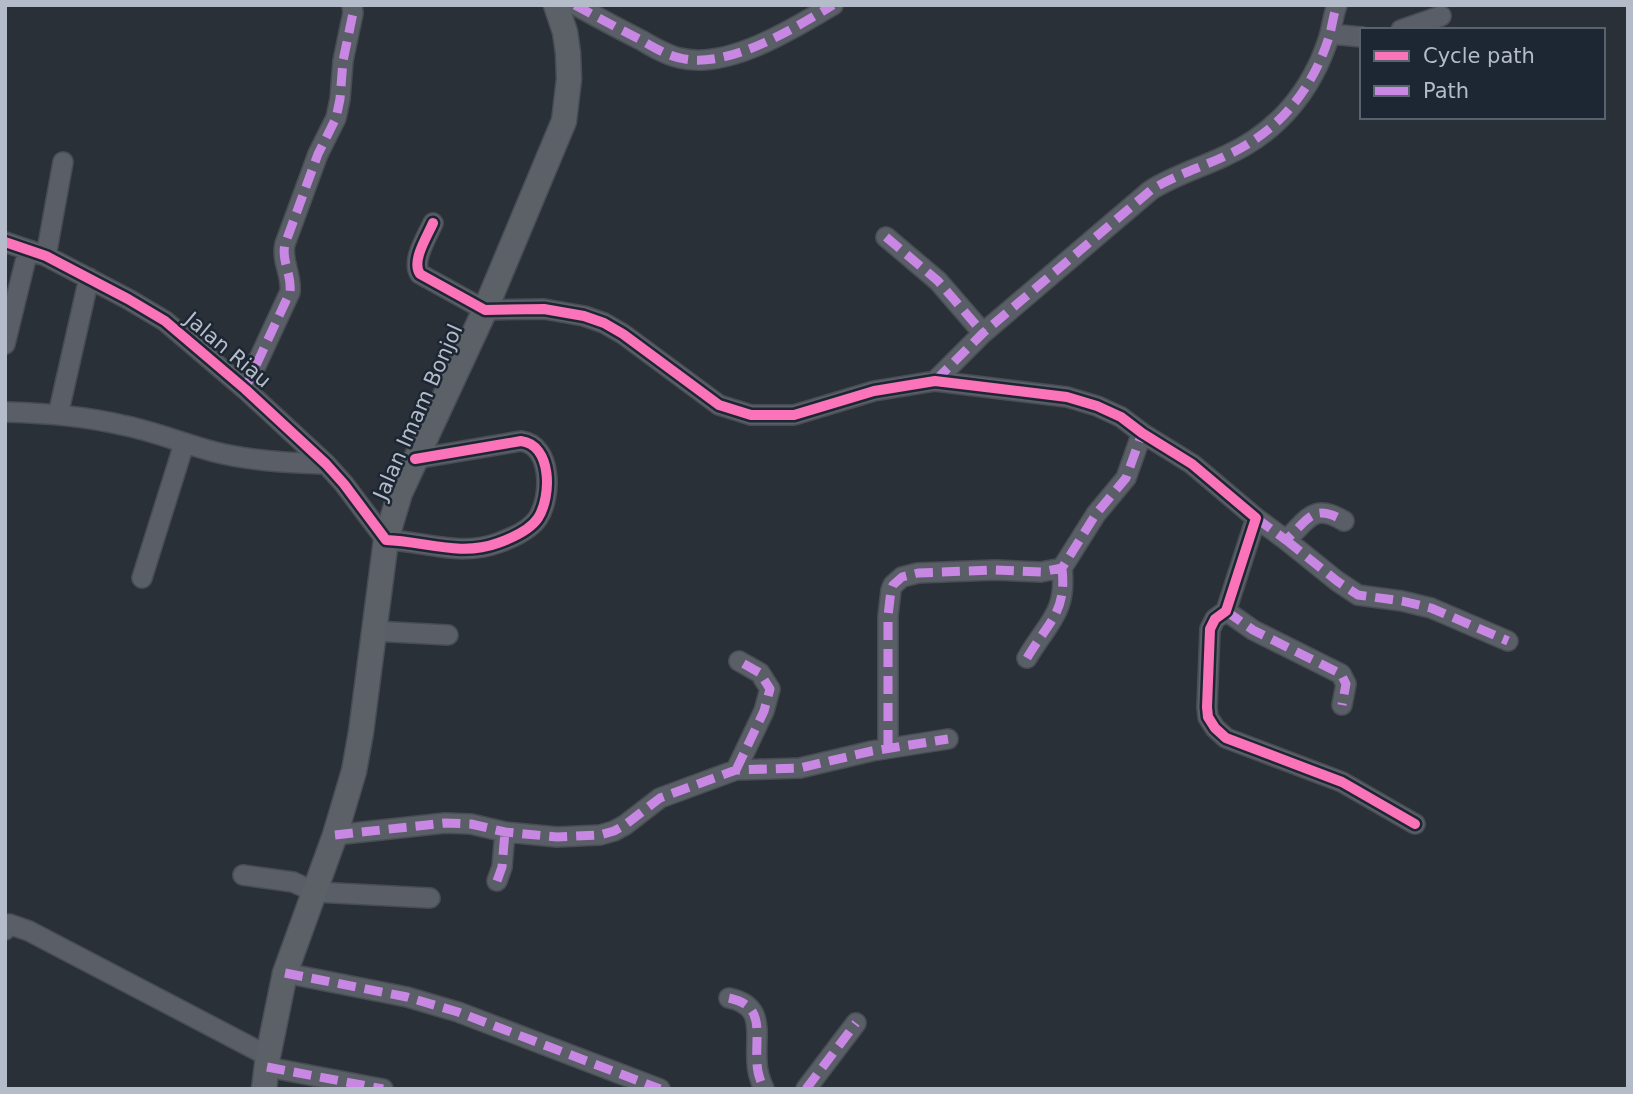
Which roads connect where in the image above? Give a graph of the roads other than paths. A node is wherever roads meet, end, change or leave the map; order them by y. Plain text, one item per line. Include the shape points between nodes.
1 (352, 5) edge
2 (556, 5) edge
3 (575, 5) edge
4 (833, 5) edge
5 (1337, 5) edge
6 (1441, 16) dead end
7 (1407, 28) edge
8 (1330, 34) junction
9 (1360, 37) edge
10 (63, 162) dead end
11 (433, 223) dead end
12 (886, 237) dead end
13 (5, 242) edge
14 (37, 253) junction
15 (89, 278) junction
16 (485, 310) junction
17 (983, 333) junction
18 (5, 344) edge
19 (935, 381) junction
20 (246, 389) junction
21 (5, 412) edge
22 (58, 415) junction
23 (1142, 433) junction
24 (184, 444) junction
25 (415, 458) junction
26 (326, 464) junction
27 (1256, 518) junction
28 (1344, 521) dead end
29 (386, 540) junction
30 (1286, 540) junction
31 (1062, 568) junction
32 (142, 578) dead end
33 (1226, 611) junction
34 (373, 631) junction
35 (447, 635) dead end
36 (1508, 641) dead end
37 (1027, 658) dead end
38 (739, 661) dead end
39 (1342, 705) dead end
40 (948, 739) dead end
41 (888, 748) junction
42 (736, 769) junction
43 (1415, 824) dead end
44 (505, 832) junction
45 (335, 835) junction
46 (243, 875) dead end
47 (497, 881) dead end
48 (315, 892) junction
49 (430, 898) dead end
50 (5, 930) edge
51 (285, 973) junction
52 (729, 998) dead end
53 (856, 1023) dead end
54 (266, 1071) edge
55 (383, 1089) edge
56 (660, 1089) edge
57 (764, 1089) edge
58 (806, 1089) edge

1 - 20 street via 336,118 317,154 285,244 290,292
2 - 16 main road, Jalan Imam Bonjol via 568,53 564,121
3 - 4 street via 668,55 699,61 745,49 795,28
5 - 8 street
6 - 7 street
8 - 9 street
8 - 17 street via 1300,99 1263,135 1151,190
10 - 14 street
11 - 16 street via 417,262 418,272
12 - 17 street via 938,281
13 - 14 street, Jalan Riau
14 - 15 street, Jalan Riau
14 - 18 street
15 - 20 street, Jalan Riau via 165,321
15 - 22 street
16 - 19 street via 544,309 604,323 719,405 751,415 794,415 865,393
16 - 25 main road, Jalan Imam Bonjol
17 - 19 street
19 - 23 street via 1067,397 1121,417
20 - 26 street, Jalan Riau
21 - 22 street
22 - 24 street via 125,425
23 - 27 street via 1192,464
23 - 31 street via 1126,478 1096,514
24 - 26 street via 247,459
24 - 32 street
25 - 29 main road, Jalan Imam Bonjol
25 - 29 street via 528,442 538,448 546,470 542,508 527,529 477,548 456,550
26 - 29 street, Jalan Riau
27 - 30 street
27 - 33 street
28 - 30 street via 1330,513 1318,513 1309,516
29 - 34 main road, Jalan Imam Bonjol
30 - 36 street via 1358,595 1431,608
31 - 37 street via 1059,610
31 - 41 street via 918,573 893,585 888,616
33 - 39 street via 1264,636 1341,674 1346,684
33 - 43 street via 1212,623 1208,653 1207,707 1214,728 1226,738 1342,782
34 - 35 street
34 - 45 main road, Jalan Imam Bonjol via 354,771
38 - 42 street via 760,673 770,689
40 - 41 street
41 - 42 street via 800,768
42 - 44 street via 660,798 614,831 586,837
44 - 45 street via 444,823
44 - 47 street
45 - 48 main road, Jalan Imam Bonjol
46 - 48 street via 293,882
48 - 49 street
48 - 51 main road, Jalan Imam Bonjol
50 - 54 street via 9,924 29,931
51 - 54 main road, Jalan Imam Bonjol
51 - 56 street via 445,1008
52 - 57 street via 743,1001 754,1013 757,1071
53 - 58 street
54 - 55 street

